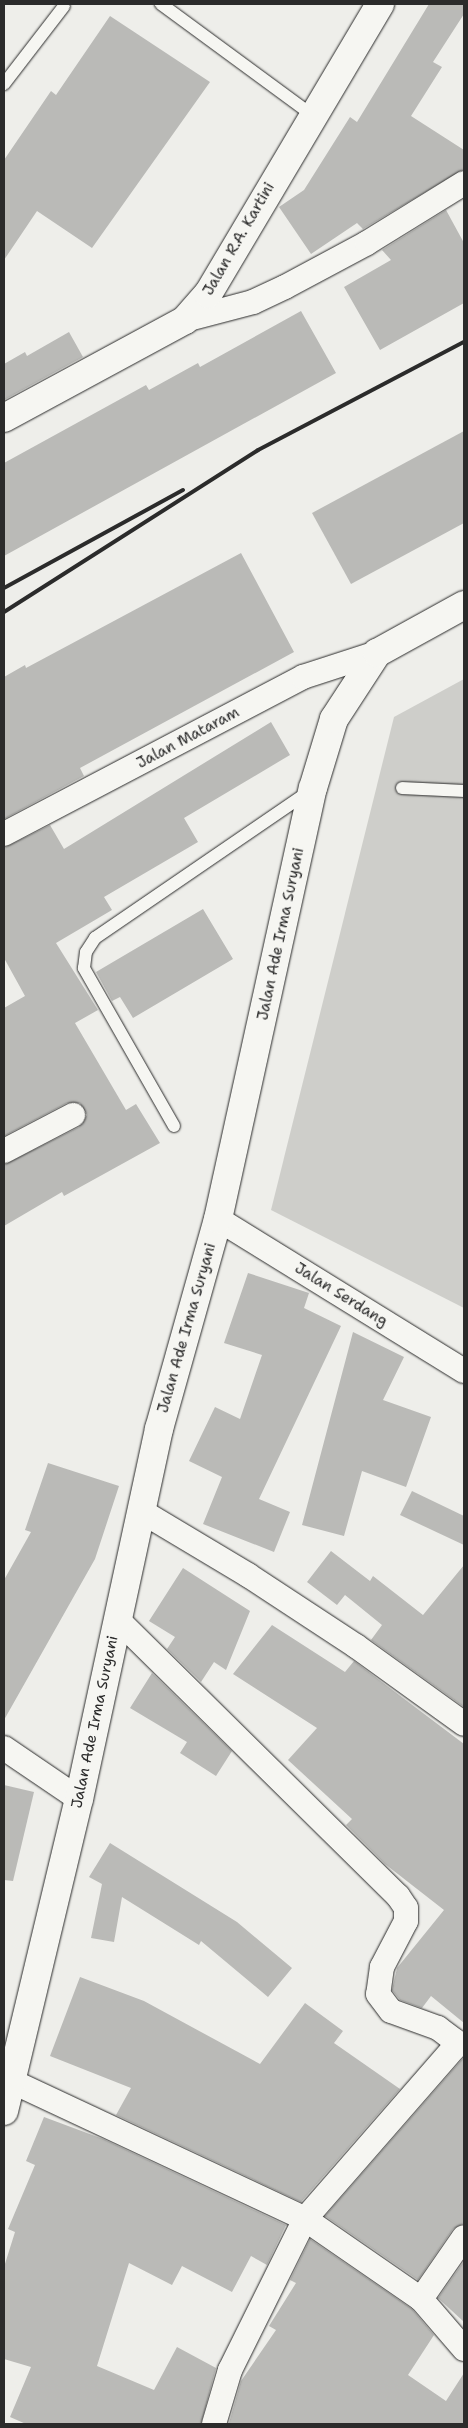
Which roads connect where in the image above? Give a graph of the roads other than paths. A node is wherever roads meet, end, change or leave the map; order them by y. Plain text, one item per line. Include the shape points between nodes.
1 (160, 4) edge
2 (380, 4) edge
3 (64, 6) dead end
4 (4, 84) edge
5 (312, 116) junction
6 (464, 183) edge
7 (185, 320) junction
8 (4, 418) edge
9 (464, 605) edge
10 (377, 653) junction
11 (313, 788) junction
12 (402, 788) dead end
13 (464, 791) edge
14 (4, 834) edge
15 (73, 1115) dead end
16 (174, 1126) dead end
17 (4, 1151) edge
18 (218, 1219) junction
19 (464, 1371) edge
20 (141, 1512) junction
21 (118, 1620) junction
22 (464, 1724) edge
23 (4, 1748) edge
24 (78, 1799) junction
25 (11, 2081) junction
26 (4, 2112) edge
27 (306, 2219) junction
28 (464, 2237) edge
29 (421, 2299) junction
30 (464, 2349) edge
31 (214, 2424) edge

1 - 5 lane
2 - 5 main road, Jalan R.A. Kartini
3 - 4 lane
5 - 7 main road, Jalan R.A. Kartini via 208,294
6 - 7 street via 367,243 285,288 253,302
7 - 8 main road, Jalan R.A. Kartini
9 - 10 main road, Jalan Ade Irma Suryani
10 - 11 main road, Jalan Ade Irma Suryani via 334,719
10 - 14 street, Jalan Mataram via 303,678
11 - 16 lane via 95,938 86,952 84,968
11 - 18 main road, Jalan Ade Irma Suryani
12 - 13 lane
15 - 17 street
18 - 19 street, Jalan Serdang
18 - 20 main road, Jalan Ade Irma Suryani via 159,1429
20 - 21 main road, Jalan Ade Irma Suryani
20 - 22 street via 248,1575
21 - 24 main road, Jalan Ade Irma Suryani
21 - 27 street via 398,1896 406,1908 406,1920 382,1967 378,1994 391,2011 438,2028 455,2041 454,2048
23 - 24 street
24 - 25 main road, Jalan Ade Irma Suryani
25 - 26 main road, Jalan Ade Irma Suryani
25 - 27 street
27 - 29 street
27 - 31 street via 230,2370
28 - 29 street
29 - 30 street

